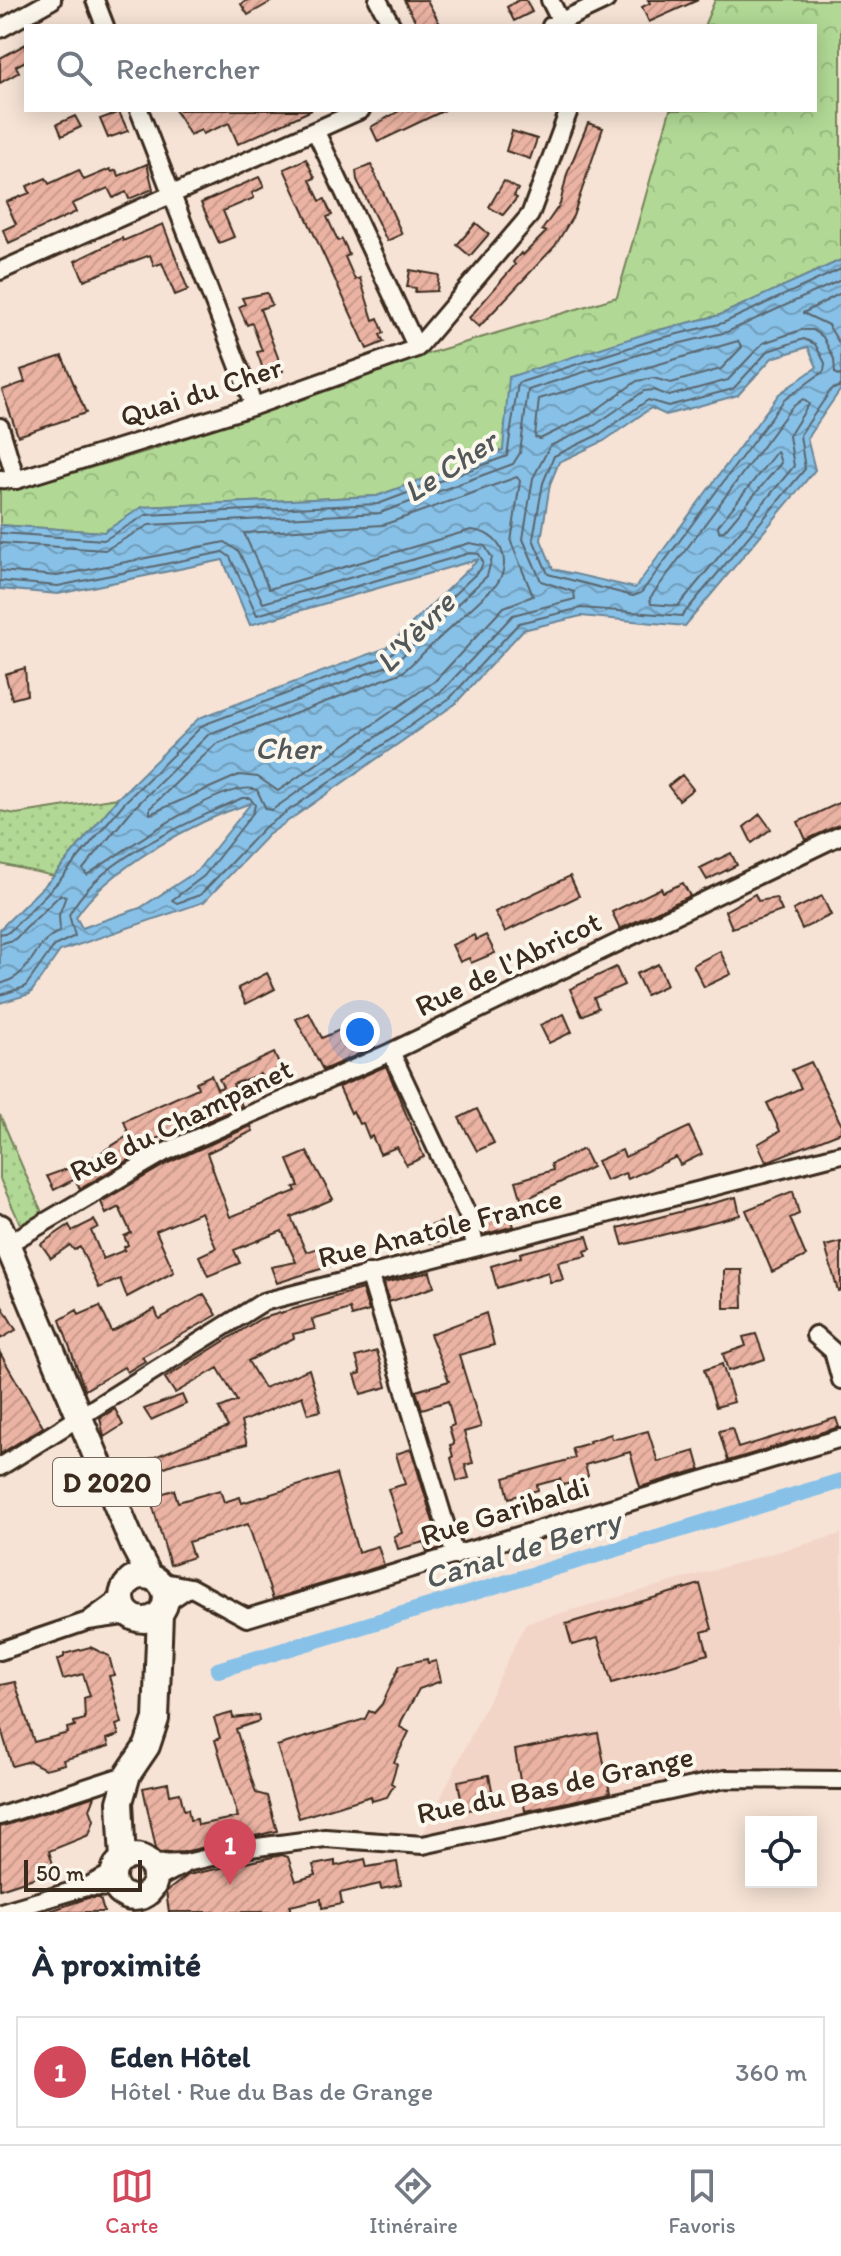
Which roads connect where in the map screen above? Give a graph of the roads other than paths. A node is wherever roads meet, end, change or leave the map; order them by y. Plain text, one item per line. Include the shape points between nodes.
1 (52, 0) edge
2 (95, 0) edge
3 (378, 0) edge
4 (550, 0) edge
5 (606, 0) edge
6 (104, 24) edge
7 (391, 24) edge
8 (559, 24) edge
9 (0, 29) edge
10 (140, 112) edge
11 (357, 112) edge
12 (568, 112) edge
13 (316, 132) junction
14 (173, 195) junction
15 (0, 271) edge
16 (417, 348) junction
17 (254, 406) junction
18 (0, 427) edge
19 (8, 479) edge
20 (841, 835) edge
21 (391, 1052) junction
22 (841, 1154) edge
23 (2, 1240) edge
24 (475, 1247) junction
25 (369, 1273) junction
26 (815, 1335) dead end
27 (841, 1380) edge
28 (80, 1418) junction
29 (841, 1438) edge
30 (0, 1467) edge
31 (455, 1556) junction
32 (190, 1587) junction
33 (144, 1598) junction
34 (0, 1651) edge
35 (128, 1774) junction
36 (841, 1780) edge
37 (0, 1816) edge
38 (138, 1883) edge
39 (1, 1912) edge

1 - 9 street
2 - 6 street
3 - 7 street
4 - 8 street
5 - 8 street
10 - 14 street
11 - 13 street
12 - 16 street via 530,215
13 - 14 street
13 - 16 street
14 - 15 street
14 - 17 street
16 - 17 street, Quai du Cher
17 - 19 street, Quai du Cher
18 - 19 street
20 - 21 street, Rue de l'Abricot
21 - 23 street, Rue du Champanet via 163,1153
21 - 24 street, Rue de l'Abricot via 470,1220
22 - 24 street, Rue Anatole France
23 - 28 main road, D 2020
24 - 25 street, Rue Anatole France
25 - 28 street, Rue Anatole France via 263,1302
25 - 31 street
26 - 27 street via 833,1351
28 - 30 street, Rue Anatole France
28 - 33 main road, D 2020 via 134,1547
29 - 31 street, Rue Garibaldi
31 - 32 street, Rue Garibaldi via 247,1618
32 - 33 street
32 - 33 street, Rue Garibaldi
33 - 34 street
33 - 35 main road via 158,1655 156,1719 147,1746
35 - 37 street
35 - 38 main road via 120,1802
36 - 38 street, Rue du Bas de Grange via 725,1779 423,1845 325,1838 250,1848 186,1863
38 - 39 street via 86,1887

